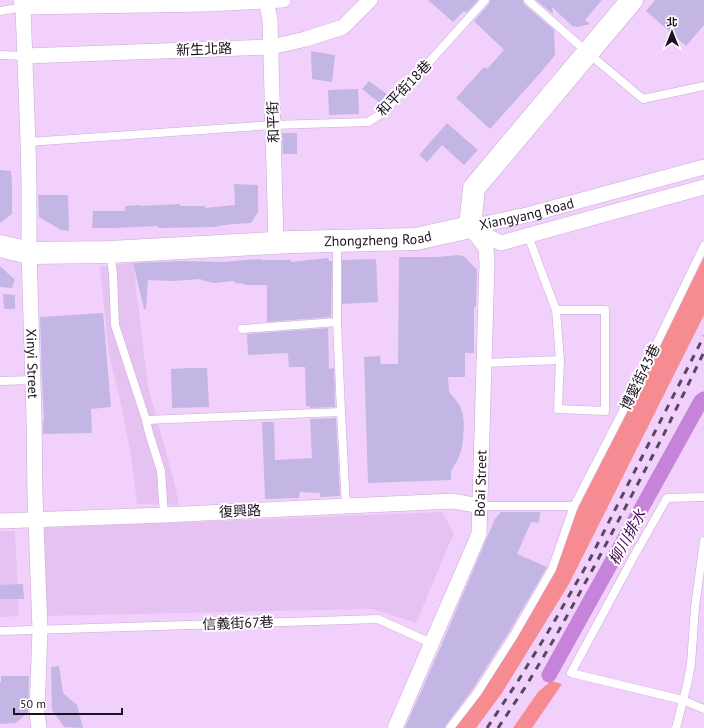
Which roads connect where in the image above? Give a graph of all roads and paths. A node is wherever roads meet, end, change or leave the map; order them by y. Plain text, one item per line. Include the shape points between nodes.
1 (283, 0) edge
2 (370, 0) edge
3 (486, 0) edge
4 (528, 0) edge
5 (632, 0) edge
6 (266, 1) edge
7 (22, 4) edge
8 (0, 11) edge
9 (270, 47) junction
10 (588, 53) junction
11 (0, 54) edge
12 (25, 56) junction
13 (704, 86) edge
14 (273, 125) junction
15 (28, 142) junction
16 (704, 167) edge
17 (704, 188) edge
18 (470, 227) junction
19 (528, 236) junction
20 (337, 242) junction
21 (276, 244) junction
22 (0, 246) edge
23 (704, 246) edge
24 (110, 252) junction
25 (29, 253) junction
26 (556, 310) junction
27 (338, 322) junction
28 (242, 329) dead end
29 (560, 360) junction
30 (484, 363) junction
31 (33, 380) junction
32 (0, 381) edge
33 (340, 412) junction
34 (146, 420) junction
35 (704, 497) edge
36 (346, 506) junction
37 (480, 506) junction
38 (574, 506) junction
39 (164, 515) junction
40 (36, 519) junction
41 (0, 521) edge
42 (704, 541) edge
43 (40, 630) junction
44 (0, 631) edge
45 (431, 643) junction
46 (682, 700) junction
47 (704, 709) edge
48 (39, 728) edge
49 (395, 728) edge
50 (450, 728) edge
51 (676, 728) edge

1 - 6 street
2 - 9 street, 新生北路 via 343,27
3 - 14 lane, 和平街18巷 via 384,112 368,122
4 - 10 lane
5 - 10 street
6 - 7 street via 192,4
6 - 9 street, 和平街 via 270,20
7 - 8 lane
7 - 12 street, Xinyi Street
9 - 12 street, 新生北路
9 - 14 street, 和平街
10 - 13 lane via 643,99
10 - 18 street via 474,188
11 - 12 lane
12 - 15 street, Xinyi Street
14 - 15 lane, 和平街18巷
14 - 21 street, 和平街
15 - 25 street, Xinyi Street
16 - 18 street, Xiangyang Road via 527,215
17 - 19 street, Xiangyang Road
18 - 19 street, Xiangyang Road via 501,243
18 - 20 street, Zhongzheng Road via 416,239
18 - 30 street, Bo’ai Street via 486,248 487,256
19 - 26 lane
20 - 21 street, Zhongzheng Road
20 - 27 lane
21 - 24 street, Zhongzheng Road
22 - 25 street, Zhongzheng Road
23 - 38 lane, 博愛街43巷
24 - 25 street, Zhongzheng Road
24 - 34 lane via 115,325
25 - 31 street, Xinyi Street
26 - 29 lane
26 - 29 lane via 605,310 605,410 558,409
27 - 28 lane
27 - 33 lane
29 - 30 lane
30 - 37 street, Bo’ai Street
31 - 32 lane
31 - 40 street, Xinyi Street
33 - 34 lane
33 - 36 lane
34 - 39 lane via 160,470
35 - 46 lane via 667,498 571,673
36 - 37 street, 復興路 via 453,502
36 - 39 street, 復興路
37 - 38 lane
37 - 45 street, Bo’ai Street via 478,534
38 - 50 lane, 博愛街43巷 via 552,569 514,635 474,697
39 - 40 street, 復興路
40 - 41 street, 復興路
40 - 43 street, Xinyi Street
42 - 46 lane via 695,607 691,664
43 - 44 lane, 信義街67巷
43 - 45 lane, 信義街67巷 via 378,619
43 - 48 street, Xinyi Street via 37,713
45 - 49 street, Bo’ai Street
46 - 47 lane
46 - 51 lane

